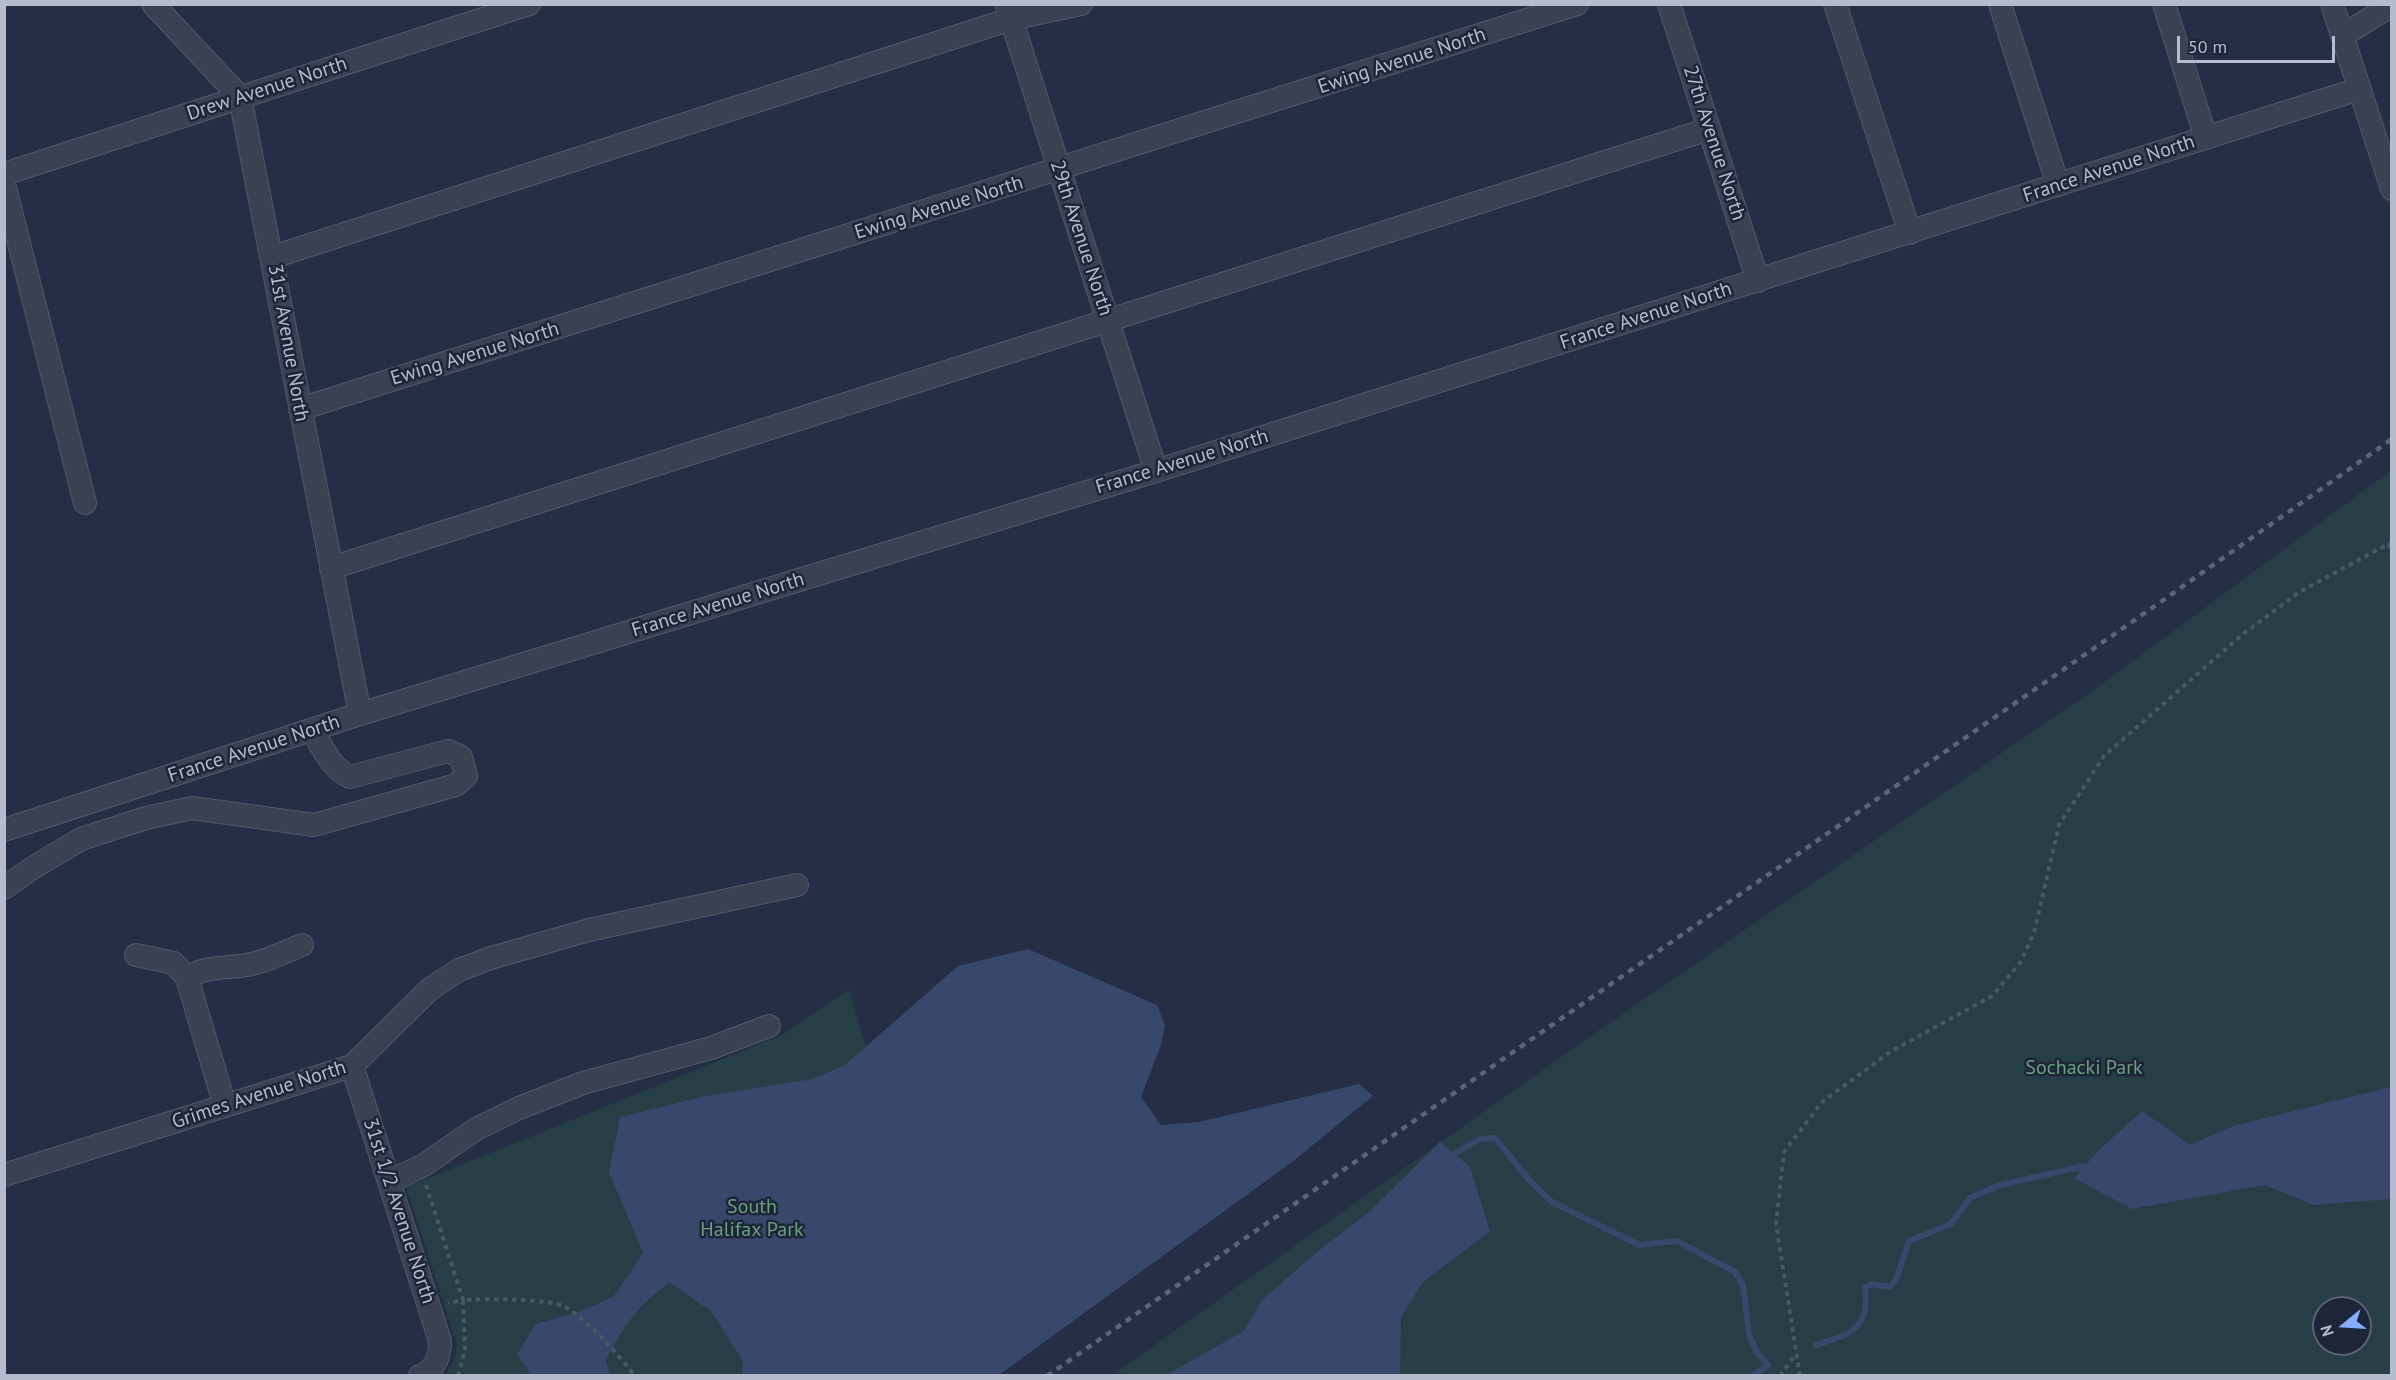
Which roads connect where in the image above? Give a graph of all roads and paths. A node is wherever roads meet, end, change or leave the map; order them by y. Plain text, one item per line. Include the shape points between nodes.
1 (153, 4) edge
2 (529, 4) edge
3 (1081, 4) edge
4 (1577, 4) edge
5 (1669, 4) edge
6 (1835, 4) edge
7 (2000, 4) edge
8 (2164, 4) edge
9 (2332, 4) edge
10 (2391, 5) edge
11 (1009, 12) edge
12 (2342, 36) junction
13 (2359, 89) junction
14 (240, 97) junction
15 (1709, 129) junction
16 (2206, 138) junction
17 (1059, 170) junction
18 (4, 174) edge
19 (2390, 179) edge
20 (4, 184) edge
21 (2058, 185) junction
22 (1910, 233) junction
23 (273, 257) junction
24 (1758, 281) junction
25 (1108, 321) junction
26 (300, 410) junction
27 (1156, 471) junction
28 (85, 503) dead end
29 (2390, 543) edge
30 (2391, 557) edge
31 (331, 568) junction
32 (360, 714) junction
33 (312, 730) junction
34 (4, 831) edge
35 (797, 885) dead end
36 (4, 888) edge
37 (302, 945) dead end
38 (136, 955) dead end
39 (187, 978) junction
40 (769, 1026) dead end
41 (352, 1066) junction
42 (225, 1106) junction
43 (420, 1167) junction
44 (4, 1175) edge
45 (389, 1182) junction
46 (463, 1300) junction
47 (429, 1305) junction
48 (1796, 1354) junction
49 (420, 1376) edge
50 (458, 1376) edge
51 (635, 1376) edge
52 (1780, 1376) edge
53 (1800, 1376) edge

1 - 14 street
2 - 14 street, Drew Avenue North
3 - 11 street
4 - 17 street, Ewing Avenue North
5 - 15 street, 27th Avenue North
6 - 22 street
7 - 21 street
8 - 16 street
9 - 12 street
10 - 12 street
11 - 17 street, 29th Avenue North
11 - 23 street
12 - 13 street
13 - 16 street, France Avenue North
13 - 19 street
14 - 18 street, Drew Avenue North
14 - 23 street, 31st Avenue North
15 - 24 street, 27th Avenue North
15 - 25 street
16 - 21 street, France Avenue North
17 - 25 street, 29th Avenue North
17 - 26 street, Ewing Avenue North
20 - 28 street
21 - 22 street, France Avenue North
22 - 24 street, France Avenue North
23 - 26 street, 31st Avenue North
24 - 27 street, France Avenue North
25 - 27 street, 29th Avenue North
25 - 31 street
26 - 31 street, 31st Avenue North
27 - 32 street, France Avenue North
29 - 30 path
29 - 48 path via 2301,591 2243,634 2104,756 2059,825 2034,933 2020,963 1992,996 1890,1052 1822,1102 1784,1152 1776,1224
31 - 32 street, 31st Avenue North
32 - 33 street, France Avenue North
33 - 34 street, France Avenue North
33 - 36 street via 330,761 350,777 448,751 460,757 466,776 456,785 314,825 192,808 146,818 81,839
35 - 41 street, Grimes Avenue North via 568,935 459,970 402,1014
37 - 39 street via 251,964 218,968
38 - 39 street via 174,963
39 - 42 street
40 - 43 street via 690,1054 583,1083 519,1108 476,1130
41 - 42 street, Grimes Avenue North
41 - 45 street, 31st 1/2 Avenue North
42 - 44 street, Grimes Avenue North
43 - 45 street
43 - 46 path
45 - 47 street, 31st 1/2 Avenue North
46 - 47 path
46 - 50 path via 465,1351
46 - 51 path via 494,1298 563,1305 616,1352
47 - 49 street, 31st 1/2 Avenue North via 440,1341 440,1356 427,1374
48 - 52 path
48 - 53 path

